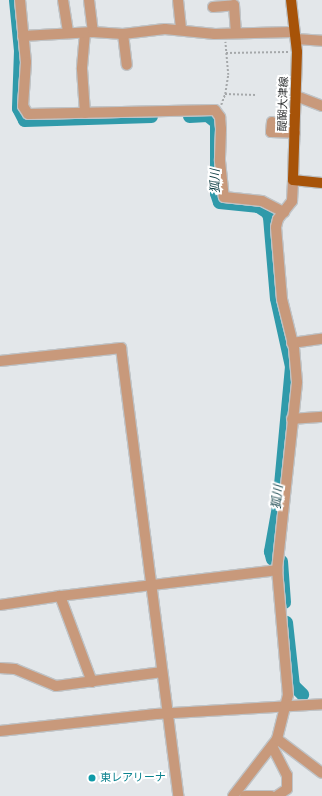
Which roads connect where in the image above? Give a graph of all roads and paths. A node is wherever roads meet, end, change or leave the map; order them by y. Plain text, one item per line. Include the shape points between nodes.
1 (20, 0) edge
2 (63, 0) edge
3 (89, 0) edge
4 (178, 0) edge
5 (291, 0) edge
6 (234, 2) edge
7 (213, 7) dead end
8 (181, 30) junction
9 (232, 32) junction
10 (68, 33) junction
11 (89, 33) junction
12 (124, 34) junction
13 (23, 36) junction
14 (294, 36) junction
15 (322, 41) edge
16 (226, 52) junction
17 (297, 52) junction
18 (127, 65) dead end
19 (225, 94) junction
20 (256, 95) dead end
21 (296, 96) junction
22 (322, 106) edge
23 (215, 110) junction
24 (85, 113) junction
25 (272, 122) dead end
26 (295, 133) junction
27 (293, 180) junction
28 (322, 183) edge
29 (284, 212) junction
30 (322, 339) edge
31 (292, 343) junction
32 (0, 361) edge
33 (322, 417) edge
34 (292, 419) junction
35 (277, 570) junction
36 (152, 586) junction
37 (60, 596) junction
38 (0, 605) edge
39 (0, 668) edge
40 (162, 672) junction
41 (92, 682) junction
42 (322, 704) edge
43 (286, 705) junction
44 (168, 714) junction
45 (0, 731) edge
46 (274, 742) junction
47 (319, 767) edge
48 (241, 786) junction
49 (178, 796) edge
50 (233, 796) edge
51 (245, 796) edge
52 (271, 796) edge
53 (277, 796) edge

1 - 13 street
2 - 10 street
3 - 11 street
4 - 8 street
5 - 14 main road, 醍醐大津線
6 - 7 street
6 - 9 street
8 - 9 street via 215,34
8 - 12 street
9 - 14 street
9 - 16 path via 224,44
10 - 11 street
10 - 13 street
11 - 12 street
11 - 24 street via 82,69
12 - 18 street
13 - 24 street via 26,62 23,106 25,111 33,115
14 - 15 street
14 - 17 main road, 醍醐大津線
16 - 17 path
16 - 19 path via 228,75
17 - 21 main road, 醍醐大津線
19 - 20 path
19 - 23 path
21 - 22 street
21 - 26 main road, 醍醐大津線
23 - 24 street
23 - 29 street via 220,117 220,161 224,197 262,201
25 - 26 street via 271,132
26 - 27 main road, 醍醐大津線
27 - 28 main road
27 - 29 street via 292,201
29 - 31 street via 276,226 282,299
30 - 31 street
31 - 34 street via 297,382
32 - 36 street via 121,348
33 - 34 street
34 - 35 street
35 - 36 street
35 - 43 street via 288,690
36 - 37 street
36 - 40 street
37 - 38 street
37 - 41 street
39 - 41 street via 15,669 56,686
40 - 41 street
40 - 44 street
42 - 43 street
43 - 44 street
43 - 46 street
44 - 45 street
44 - 49 street
46 - 47 street
46 - 48 street
46 - 53 street via 287,775 286,789
48 - 50 street
48 - 51 street
51 - 52 street

